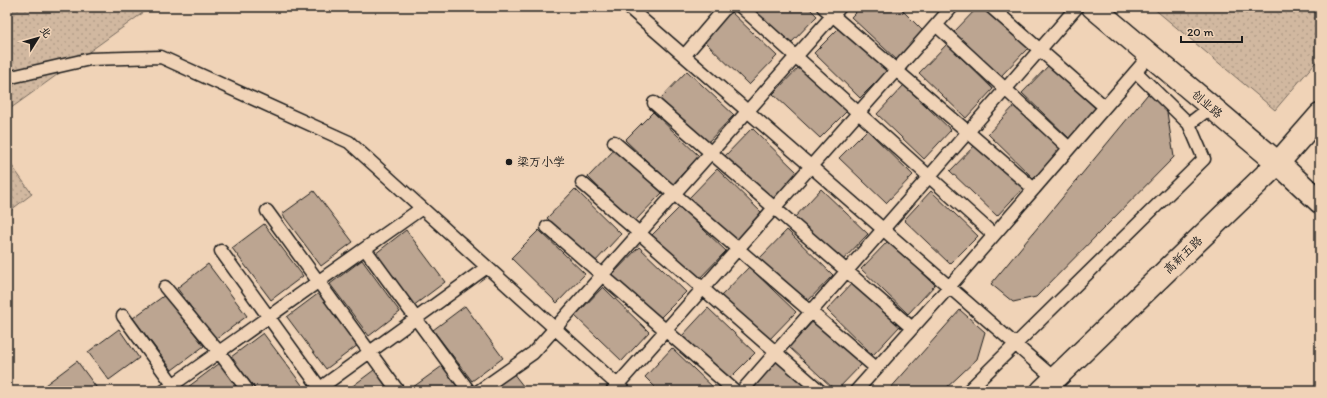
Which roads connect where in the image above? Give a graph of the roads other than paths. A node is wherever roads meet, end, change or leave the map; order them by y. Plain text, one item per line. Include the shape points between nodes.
1 (628, 7) edge
2 (726, 7) edge
3 (741, 7) edge
4 (823, 7) edge
5 (952, 7) edge
6 (991, 7) edge
7 (1077, 7) edge
8 (1093, 7) edge
9 (836, 11) edge
10 (936, 25) junction
11 (1040, 50) junction
12 (1150, 55) junction
13 (684, 56) junction
14 (796, 57) junction
15 (896, 70) junction
16 (1136, 72) junction
17 (7, 78) edge
18 (1005, 89) junction
19 (654, 103) dead end
20 (1105, 107) junction
21 (1210, 107) junction
22 (748, 111) junction
23 (859, 113) junction
24 (1320, 115) edge
25 (1189, 124) junction
26 (968, 132) junction
27 (614, 142) dead end
28 (1069, 148) junction
29 (711, 153) junction
30 (1278, 163) junction
31 (811, 166) junction
32 (929, 176) junction
33 (582, 183) dead end
34 (1034, 189) junction
35 (674, 194) junction
36 (1320, 202) edge
37 (422, 208) junction
38 (774, 208) junction
39 (267, 211) dead end
40 (546, 227) dead end
41 (883, 229) junction
42 (639, 233) junction
43 (994, 235) junction
44 (365, 249) junction
45 (738, 249) junction
46 (221, 251) dead end
47 (487, 267) junction
48 (847, 271) junction
49 (602, 276) junction
50 (319, 282) junction
51 (165, 287) dead end
52 (949, 287) junction
53 (703, 289) junction
54 (811, 312) junction
55 (123, 316) dead end
56 (268, 317) junction
57 (416, 319) junction
58 (555, 328) junction
59 (912, 328) junction
60 (666, 331) junction
61 (1015, 344) junction
62 (219, 352) junction
63 (370, 352) junction
64 (776, 352) junction
65 (876, 368) junction
66 (1048, 385) edge
67 (172, 389) edge
68 (618, 389) edge
69 (319, 390) edge
70 (248, 391) edge
71 (398, 391) edge
72 (469, 391) edge
73 (479, 391) edge
74 (735, 391) edge
75 (742, 391) edge
76 (820, 391) edge
77 (856, 391) edge
78 (968, 391) edge

1 - 13 lane
2 - 13 lane
3 - 14 lane
4 - 9 lane
5 - 10 lane
6 - 11 lane
7 - 11 lane
8 - 12 street, 创业路
9 - 14 lane
9 - 15 lane
10 - 15 lane
10 - 18 lane
11 - 18 lane
11 - 20 lane
12 - 16 lane
12 - 21 street, 创业路
13 - 22 lane
14 - 22 lane
14 - 23 lane
15 - 23 lane
15 - 26 lane
16 - 20 lane
16 - 25 lane
17 - 37 lane via 90,59 162,57 349,142
18 - 26 lane
18 - 28 lane
19 - 29 lane
20 - 28 lane
21 - 25 lane
21 - 30 street, 创业路
22 - 29 lane
22 - 31 lane
23 - 31 lane
23 - 32 lane
24 - 30 street, 高新五路
25 - 61 lane via 1204,159
26 - 32 lane
26 - 34 lane
27 - 35 lane
28 - 34 lane
29 - 35 lane
29 - 38 lane
30 - 36 street, 创业路
30 - 66 street, 高新五路
31 - 38 lane
31 - 41 lane
32 - 41 lane
32 - 43 lane
33 - 42 lane
34 - 43 lane
35 - 42 lane
35 - 45 lane
37 - 44 lane
37 - 47 lane
38 - 45 lane
38 - 48 lane
39 - 50 lane
40 - 49 lane
41 - 48 lane
41 - 52 lane
42 - 49 lane
42 - 53 lane
43 - 52 lane
44 - 50 lane
44 - 57 lane
45 - 53 lane
45 - 54 lane
46 - 56 lane
47 - 57 lane
47 - 58 lane
48 - 54 lane
48 - 59 lane
49 - 58 lane
49 - 60 lane
50 - 56 lane
50 - 63 lane
51 - 62 lane
52 - 59 lane
52 - 61 lane
53 - 60 lane
53 - 64 lane
54 - 64 lane
54 - 65 lane
55 - 67 lane
56 - 62 lane
56 - 69 lane
57 - 63 lane
57 - 72 lane
58 - 68 lane
58 - 73 lane via 533,353
59 - 65 lane
60 - 68 lane
60 - 74 lane
61 - 66 lane
61 - 78 lane
62 - 67 lane
62 - 70 lane
63 - 69 lane
63 - 71 lane
64 - 75 lane
64 - 76 lane
65 - 77 lane

